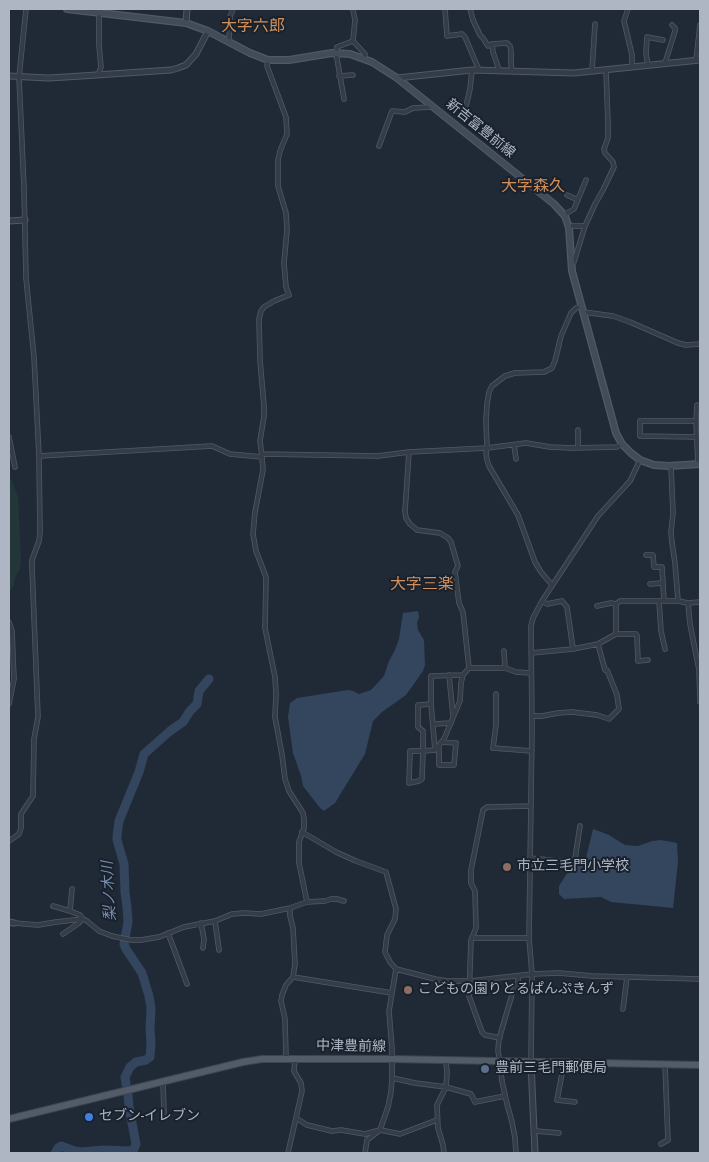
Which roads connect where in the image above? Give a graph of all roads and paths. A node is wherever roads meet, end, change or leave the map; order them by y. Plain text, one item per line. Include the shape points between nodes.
1 (26, 9) edge
2 (68, 9) edge
3 (187, 9) edge
4 (233, 9) edge
5 (445, 9) edge
6 (470, 9) edge
7 (628, 9) edge
8 (353, 10) edge
9 (99, 13) junction
10 (186, 23) junction
11 (594, 24) dead end
12 (672, 25) dead end
13 (700, 25) edge
14 (208, 31) junction
15 (663, 40) dead end
16 (353, 41) junction
17 (230, 43) junction
18 (492, 44) junction
19 (336, 53) junction
20 (364, 59) junction
21 (268, 60) junction
22 (698, 60) edge
23 (665, 64) junction
24 (648, 65) junction
25 (632, 67) junction
26 (472, 70) junction
27 (479, 70) junction
28 (498, 70) junction
29 (606, 70) junction
30 (512, 71) junction
31 (592, 71) junction
32 (98, 75) junction
33 (353, 75) dead end
34 (9, 76) edge
35 (339, 76) junction
36 (19, 77) junction
37 (397, 78) junction
38 (344, 99) dead end
39 (432, 106) junction
40 (466, 106) dead end
41 (379, 146) dead end
42 (586, 180) dead end
43 (567, 195) dead end
44 (578, 200) junction
45 (564, 215) junction
46 (25, 220) junction
47 (9, 221) edge
48 (569, 226) junction
49 (585, 226) junction
50 (572, 265) junction
51 (582, 309) junction
52 (700, 344) edge
53 (697, 405) dead end
54 (696, 421) junction
55 (578, 430) dead end
56 (9, 437) edge
57 (697, 437) junction
58 (622, 444) junction
59 (514, 445) junction
60 (487, 448) junction
61 (578, 448) junction
62 (409, 452) junction
63 (39, 456) junction
64 (262, 456) junction
65 (516, 459) dead end
66 (640, 460) junction
67 (699, 464) edge
68 (15, 466) dead end
69 (671, 466) junction
70 (646, 555) dead end
71 (662, 583) junction
72 (650, 584) dead end
73 (552, 585) junction
74 (542, 601) junction
75 (661, 601) junction
76 (678, 601) junction
77 (700, 602) edge
78 (688, 603) junction
79 (616, 604) junction
80 (597, 606) dead end
81 (9, 622) edge
82 (616, 634) junction
83 (598, 644) junction
84 (573, 649) junction
85 (665, 649) dead end
86 (504, 651) dead end
87 (532, 653) junction
88 (648, 660) dead end
89 (469, 668) junction
90 (506, 668) junction
91 (531, 673) junction
92 (449, 675) junction
93 (464, 675) junction
94 (496, 694) dead end
95 (700, 702) edge
96 (9, 704) edge
97 (431, 704) junction
98 (532, 716) junction
99 (453, 717) junction
100 (450, 723) junction
101 (434, 724) junction
102 (440, 744) junction
103 (435, 750) junction
104 (423, 751) junction
105 (532, 751) junction
106 (531, 806) junction
107 (580, 826) dead end
108 (302, 832) junction
109 (9, 840) edge
110 (530, 858) junction
111 (72, 889) dead end
112 (344, 901) dead end
113 (307, 902) junction
114 (53, 906) dead end
115 (290, 908) junction
116 (70, 911) junction
117 (82, 920) junction
118 (215, 921) junction
119 (201, 922) junction
120 (11, 923) edge
121 (168, 933) junction
122 (63, 934) dead end
123 (472, 938) junction
124 (530, 938) junction
125 (202, 948) dead end
126 (219, 950) dead end
127 (396, 969) junction
128 (532, 974) junction
129 (519, 976) junction
130 (293, 977) junction
131 (627, 977) junction
132 (700, 979) edge
133 (470, 980) junction
134 (187, 984) dead end
135 (392, 992) junction
136 (623, 1009) dead end
137 (500, 1038) junction
138 (286, 1058) junction
139 (295, 1058) junction
140 (392, 1059) junction
141 (446, 1061) junction
142 (500, 1061) junction
143 (531, 1063) junction
144 (564, 1063) junction
145 (665, 1064) junction
146 (700, 1065) edge
147 (392, 1078) junction
148 (163, 1081) junction
149 (446, 1087) junction
150 (505, 1096) junction
151 (574, 1102) dead end
152 (164, 1113) dead end
153 (296, 1118) junction
154 (9, 1119) edge
155 (438, 1120) junction
156 (380, 1130) junction
157 (534, 1131) junction
158 (559, 1133) dead end
159 (661, 1144) dead end
160 (288, 1153) edge
161 (365, 1153) edge
162 (444, 1153) edge
163 (516, 1153) edge
164 (535, 1153) edge

1 - 36 street
2 - 9 main road, 新吉富豊前線
3 - 10 street
4 - 17 street
5 - 27 street via 448,36 462,34 465,37
6 - 18 street via 480,35 488,46
7 - 25 street via 624,21
8 - 16 street
9 - 10 main road, 新吉富豊前線
9 - 32 street via 101,67
10 - 14 main road, 新吉富豊前線
11 - 31 street
12 - 23 street via 675,30
13 - 22 street
14 - 17 main road, 新吉富豊前線
14 - 32 street via 186,65 171,70
15 - 24 street via 647,38
16 - 19 street via 337,47
16 - 20 street via 365,54
17 - 21 main road, 新吉富豊前線
18 - 28 street
18 - 30 street via 507,43 510,46
19 - 20 main road, 新吉富豊前線
19 - 21 main road, 新吉富豊前線
19 - 35 street
20 - 37 main road, 新吉富豊前線
21 - 64 street via 267,66 286,117 286,134 278,160 278,186 286,213 285,273 289,295 264,307 259,319 264,406 260,441
22 - 23 street
23 - 24 street
24 - 25 street
25 - 29 street
26 - 27 street
26 - 37 street
26 - 40 street
27 - 28 street
28 - 30 street
29 - 31 street
29 - 49 street via 608,138 604,148 614,167
30 - 31 street
32 - 36 street
33 - 35 street
34 - 36 street
35 - 38 street
36 - 46 street
37 - 39 main road, 新吉富豊前線
39 - 41 street via 405,112 392,111
39 - 45 main road, 新吉富豊前線
42 - 44 street
43 - 44 street
44 - 45 street via 574,209
45 - 48 main road, 新吉富豊前線
46 - 47 street
46 - 63 street
48 - 49 street
48 - 50 main road, 新吉富豊前線
49 - 50 street
50 - 51 main road, 新吉富豊前線
51 - 52 street via 630,322 678,343
51 - 58 main road, 新吉富豊前線 via 616,433
51 - 60 street via 576,308 571,313 552,368 511,374 492,386 488,395
53 - 54 street
54 - 57 street
54 - 57 street via 640,421 640,436
55 - 61 street
56 - 68 street
57 - 67 street
58 - 61 street via 617,447
58 - 66 main road, 新吉富豊前線
59 - 60 street
59 - 61 street via 526,443
59 - 65 street
60 - 62 street
60 - 73 street via 490,466 518,515 535,562
62 - 64 street via 378,456
62 - 89 street via 406,518 417,530 437,532 451,542 458,566 455,572
63 - 64 street via 212,446 230,454
63 - 109 street via 40,532 32,562 38,717 34,739 34,791 21,814 20,833
64 - 108 street via 254,542 266,577 265,628 275,677 275,717 284,779 304,816
66 - 69 main road, 新吉富豊前線
66 - 73 street via 630,481 598,516
67 - 69 main road, 新吉富豊前線
69 - 76 street via 671,532
70 - 71 street via 653,555 654,567 662,567
71 - 72 street
71 - 75 street
73 - 74 street
74 - 84 street via 547,604 562,601 567,607
74 - 87 street via 531,626
75 - 76 street
75 - 79 street via 620,601
75 - 85 street
76 - 78 street
77 - 78 street
78 - 95 street
79 - 80 street
79 - 82 street
81 - 96 street via 14,679
82 - 83 street
82 - 88 street via 636,634 638,660
83 - 84 street
83 - 98 street via 619,709 609,719 572,712
84 - 87 street
86 - 90 street
87 - 91 street
89 - 90 street
89 - 93 street
90 - 91 street
91 - 98 street
92 - 93 street
92 - 97 street via 431,676
92 - 99 street
93 - 99 street via 460,701
94 - 105 street via 493,748
97 - 101 street
97 - 104 street via 418,705
98 - 105 street
99 - 100 street
100 - 101 street
100 - 102 street
101 - 103 street
102 - 102 street via 439,766 454,765 456,743
102 - 103 street
103 - 104 street
104 - 104 street via 422,779 408,782 410,751
105 - 106 street
106 - 110 street
106 - 123 street via 487,807 483,810 471,870 476,928
107 - 110 street via 575,859 568,862
108 - 113 street via 299,863
108 - 127 street via 336,852 386,872 396,909 385,952
110 - 124 street
111 - 116 street
112 - 113 street
113 - 115 street
114 - 116 street
115 - 118 street via 261,914 232,914
115 - 130 street via 295,956
116 - 117 street
117 - 120 street via 38,925
117 - 121 street via 99,931 131,940
117 - 122 street
118 - 119 street
118 - 126 street
119 - 121 street
119 - 125 street
121 - 134 street
123 - 124 street
123 - 133 street
124 - 128 street
127 - 133 street via 447,981
127 - 135 street
128 - 129 street
128 - 131 street
128 - 143 street
129 - 133 street
129 - 137 street
130 - 135 street
130 - 138 street via 286,985 281,1001
131 - 132 street
131 - 136 street
133 - 137 street via 468,996 482,1032
135 - 140 street via 389,1011
137 - 142 street
138 - 139 main road, 中津豊前線
138 - 148 main road, 中津豊前線 via 254,1060
139 - 140 main road, 中津豊前線
139 - 153 street via 294,1070 302,1091
140 - 141 main road, 中津豊前線
140 - 147 street
141 - 142 main road, 中津豊前線
141 - 149 street
142 - 143 main road, 中津豊前線
142 - 150 street
143 - 144 main road, 中津豊前線
143 - 157 street
144 - 145 main road, 中津豊前線
144 - 151 street via 557,1100
145 - 146 main road, 中津豊前線
145 - 159 street via 668,1140
147 - 149 street
147 - 156 street via 388,1107
148 - 152 street
148 - 154 main road, 中津豊前線
149 - 150 street via 471,1094 475,1102
149 - 155 street via 438,1105
150 - 163 street
153 - 156 street via 307,1125 332,1131 365,1134
153 - 160 street
155 - 156 street via 400,1134
155 - 162 street
156 - 161 street via 367,1140
157 - 158 street
157 - 164 street

